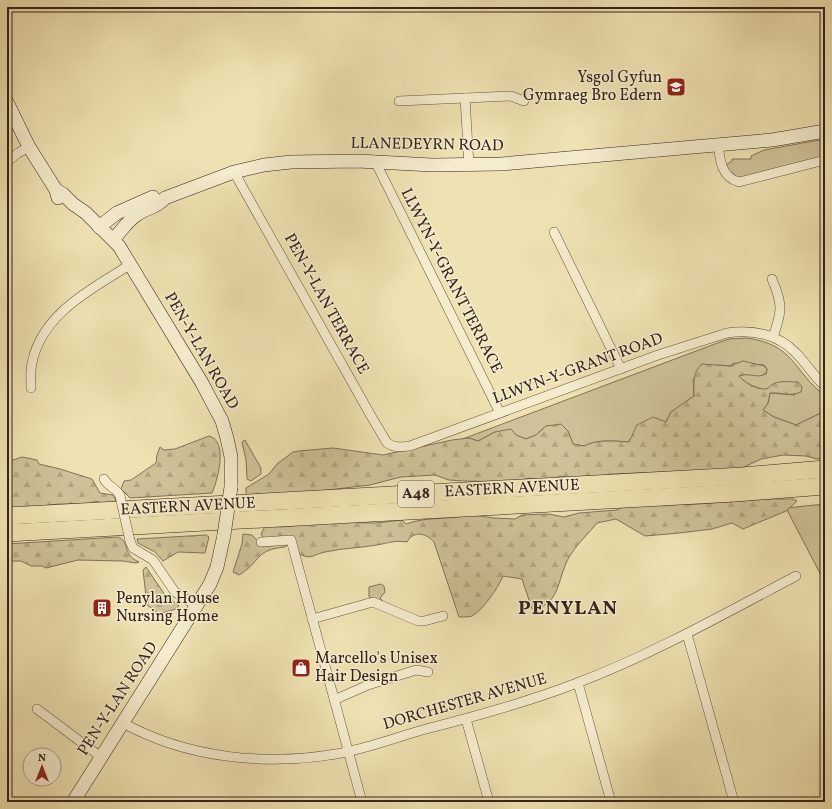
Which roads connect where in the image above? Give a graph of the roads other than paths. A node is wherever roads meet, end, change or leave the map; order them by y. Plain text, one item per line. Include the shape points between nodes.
1 (465, 98) junction
2 (399, 101) dead end
3 (524, 101) dead end
4 (7, 102) edge
5 (825, 131) edge
6 (718, 144) junction
7 (29, 147) junction
8 (825, 160) edge
9 (375, 161) junction
10 (7, 162) edge
11 (468, 165) junction
12 (234, 172) junction
13 (165, 198) junction
14 (99, 227) junction
15 (554, 232) dead end
16 (114, 239) junction
17 (130, 264) junction
18 (772, 279) dead end
19 (773, 337) junction
20 (621, 369) junction
21 (825, 386) edge
22 (31, 388) dead end
23 (500, 413) junction
24 (395, 447) joint
25 (825, 469) edge
26 (104, 479) dead end
27 (825, 486) edge
28 (7, 516) edge
29 (7, 533) edge
30 (261, 542) dead end
31 (796, 576) dead end
32 (197, 606) junction
33 (443, 616) dead end
34 (312, 619) junction
35 (687, 634) junction
36 (428, 672) dead end
37 (578, 683) junction
38 (334, 700) junction
39 (36, 709) dead end
40 (466, 719) junction
41 (123, 723) junction
42 (348, 751) junction
43 (101, 757) junction
44 (73, 802) edge
45 (362, 802) edge
46 (489, 802) edge
47 (611, 802) edge
48 (734, 802) edge

1 - 2 street
1 - 3 street via 511,96
1 - 11 street
4 - 7 street
5 - 6 street, LLANEDEYRN ROAD via 793,138
6 - 8 street via 723,170 730,178 739,182
6 - 11 street, LLANEDEYRN ROAD
7 - 10 street
7 - 14 street, PEN-Y-LAN ROAD via 56,190
9 - 11 street, LLANEDEYRN ROAD
9 - 12 street, LLANEDEYRN ROAD via 291,162
9 - 23 street, LLWYN-Y-GRANT TERRACE
12 - 13 street, LLANEDEYRN ROAD
12 - 24 street, PEN-Y-LAN TERRACE via 387,443
13 - 14 street, LLANEDEYRN ROAD via 156,196 124,209
13 - 16 street, LLANEDEYRN ROAD via 161,203 129,220
14 - 16 street, PEN-Y-LAN ROAD
15 - 20 street
16 - 17 street, PEN-Y-LAN ROAD
17 - 22 street via 69,304 50,325 31,364
17 - 32 street, PEN-Y-LAN ROAD, bridge via 222,421 230,457 231,487 217,567
18 - 19 street via 781,310
19 - 20 street, LLWYN-Y-GRANT ROAD via 748,331 727,332
19 - 21 street, LLWYN-Y-GRANT ROAD via 795,352
20 - 23 street, LLWYN-Y-GRANT ROAD
23 - 24 street, LLWYN-Y-GRANT ROAD via 410,446
25 - 28 highway, EASTERN AVENUE / A48 via 734,477
26 - 32 street, bridge via 120,496 133,548 153,560 176,592
27 - 29 highway, EASTERN AVENUE / A48
30 - 34 street via 290,540
31 - 35 street, DORCHESTER AVENUE
32 - 41 street, PEN-Y-LAN ROAD
33 - 34 street via 418,621 367,602
34 - 38 street
35 - 37 street, DORCHESTER AVENUE
35 - 48 street
36 - 38 street via 416,670 368,685
37 - 40 street, DORCHESTER AVENUE
37 - 47 street
38 - 42 street
39 - 43 street
40 - 42 street, DORCHESTER AVENUE
40 - 46 street
41 - 42 street, DORCHESTER AVENUE via 165,741 229,757 295,758
41 - 43 street, PEN-Y-LAN ROAD
42 - 45 street
43 - 44 street, PEN-Y-LAN ROAD

